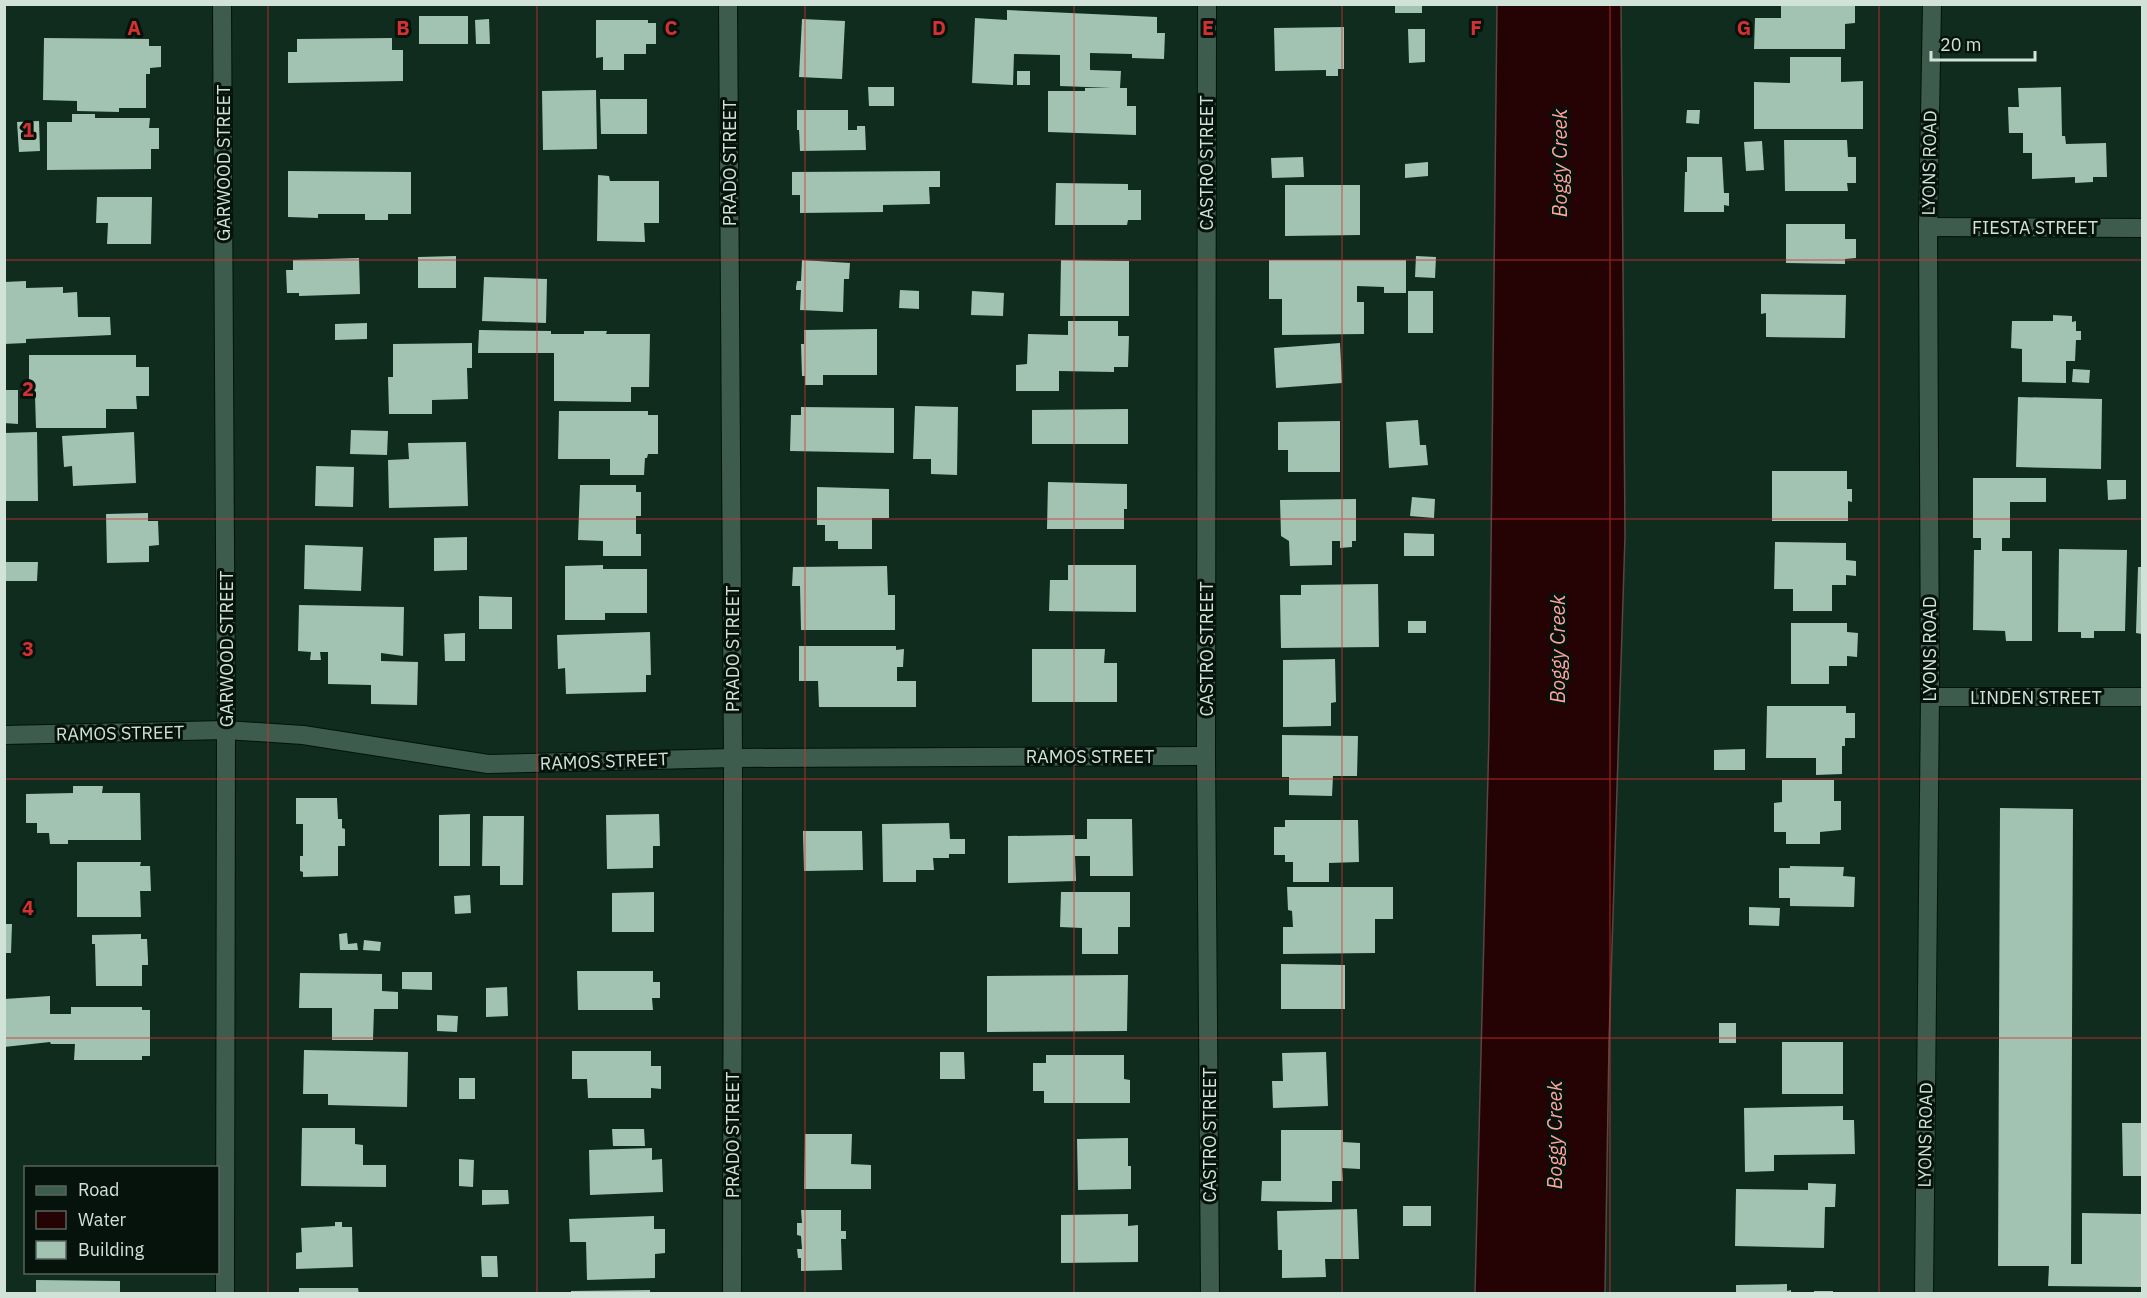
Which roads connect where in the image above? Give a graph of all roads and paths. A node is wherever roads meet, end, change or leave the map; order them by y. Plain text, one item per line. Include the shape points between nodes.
1 (222, 4) edge
2 (728, 4) edge
3 (1207, 4) edge
4 (1932, 4) edge
5 (1928, 227) junction
6 (2142, 228) edge
7 (1930, 697) junction
8 (2142, 697) edge
9 (226, 730) junction
10 (4, 735) edge
11 (1206, 756) junction
12 (733, 758) junction
13 (225, 1293) edge
14 (732, 1293) edge
15 (1210, 1293) edge
16 (1924, 1293) edge

1 - 9 street, GARWOOD STREET
2 - 12 street, PRADO STREET
3 - 11 street, CASTRO STREET
4 - 5 street, LYONS ROAD
5 - 6 street, FIESTA STREET
5 - 7 street, LYONS ROAD
7 - 8 street, LINDEN STREET
7 - 16 street, LYONS ROAD
9 - 10 street, RAMOS STREET
9 - 12 street, RAMOS STREET via 303,735 488,764
9 - 13 street, GARWOOD STREET
11 - 12 street, RAMOS STREET
11 - 15 street, CASTRO STREET
12 - 14 street, PRADO STREET

